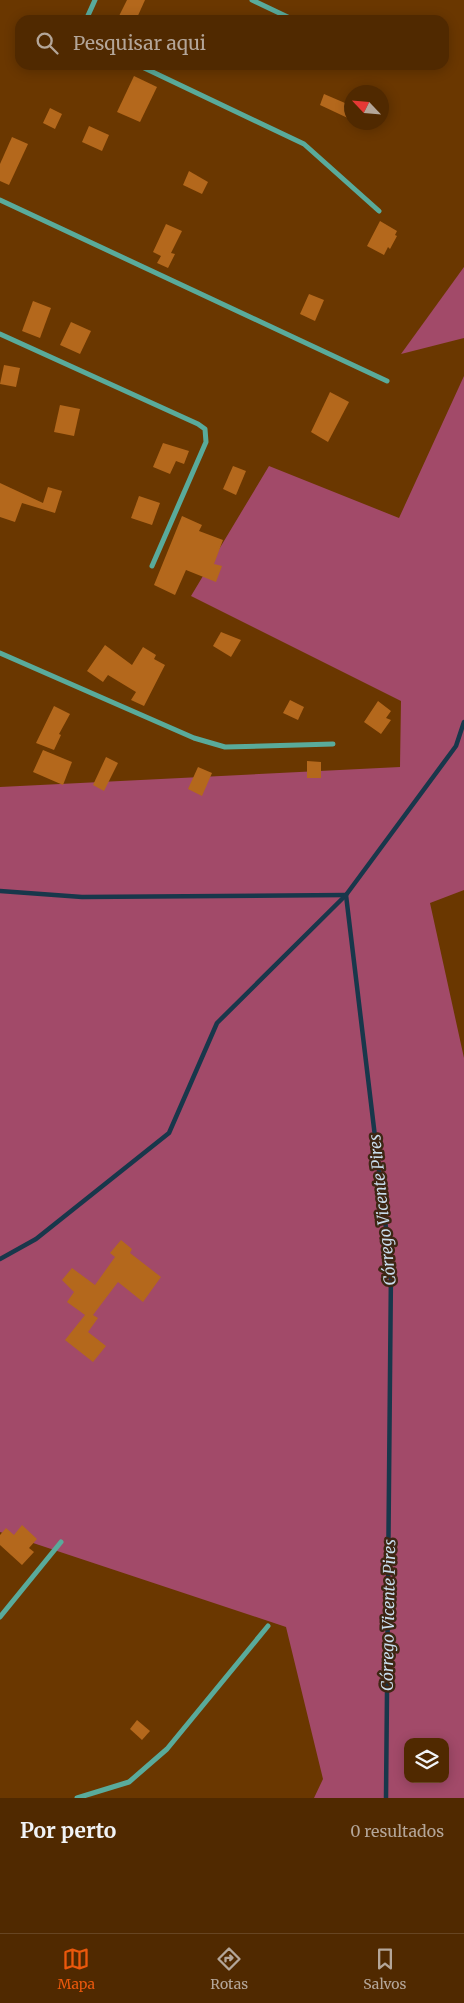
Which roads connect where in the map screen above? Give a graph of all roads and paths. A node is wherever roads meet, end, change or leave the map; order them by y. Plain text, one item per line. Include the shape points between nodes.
1 (95, 0) edge
2 (252, 0) edge
3 (88, 15) edge
4 (284, 15) edge
5 (149, 70) edge
6 (0, 200) edge
7 (379, 211) dead end
8 (0, 334) edge
9 (387, 381) dead end
10 (152, 566) dead end
11 (0, 653) edge
12 (333, 744) dead end
13 (61, 1542) dead end
14 (0, 1617) edge
15 (268, 1626) dead end
16 (77, 1798) edge

1 - 3 street
2 - 4 street
5 - 7 street via 304,144
6 - 9 street
8 - 10 street via 205,429 206,442
11 - 12 street via 194,738 225,747
13 - 14 street
15 - 16 street via 167,1749 129,1782

